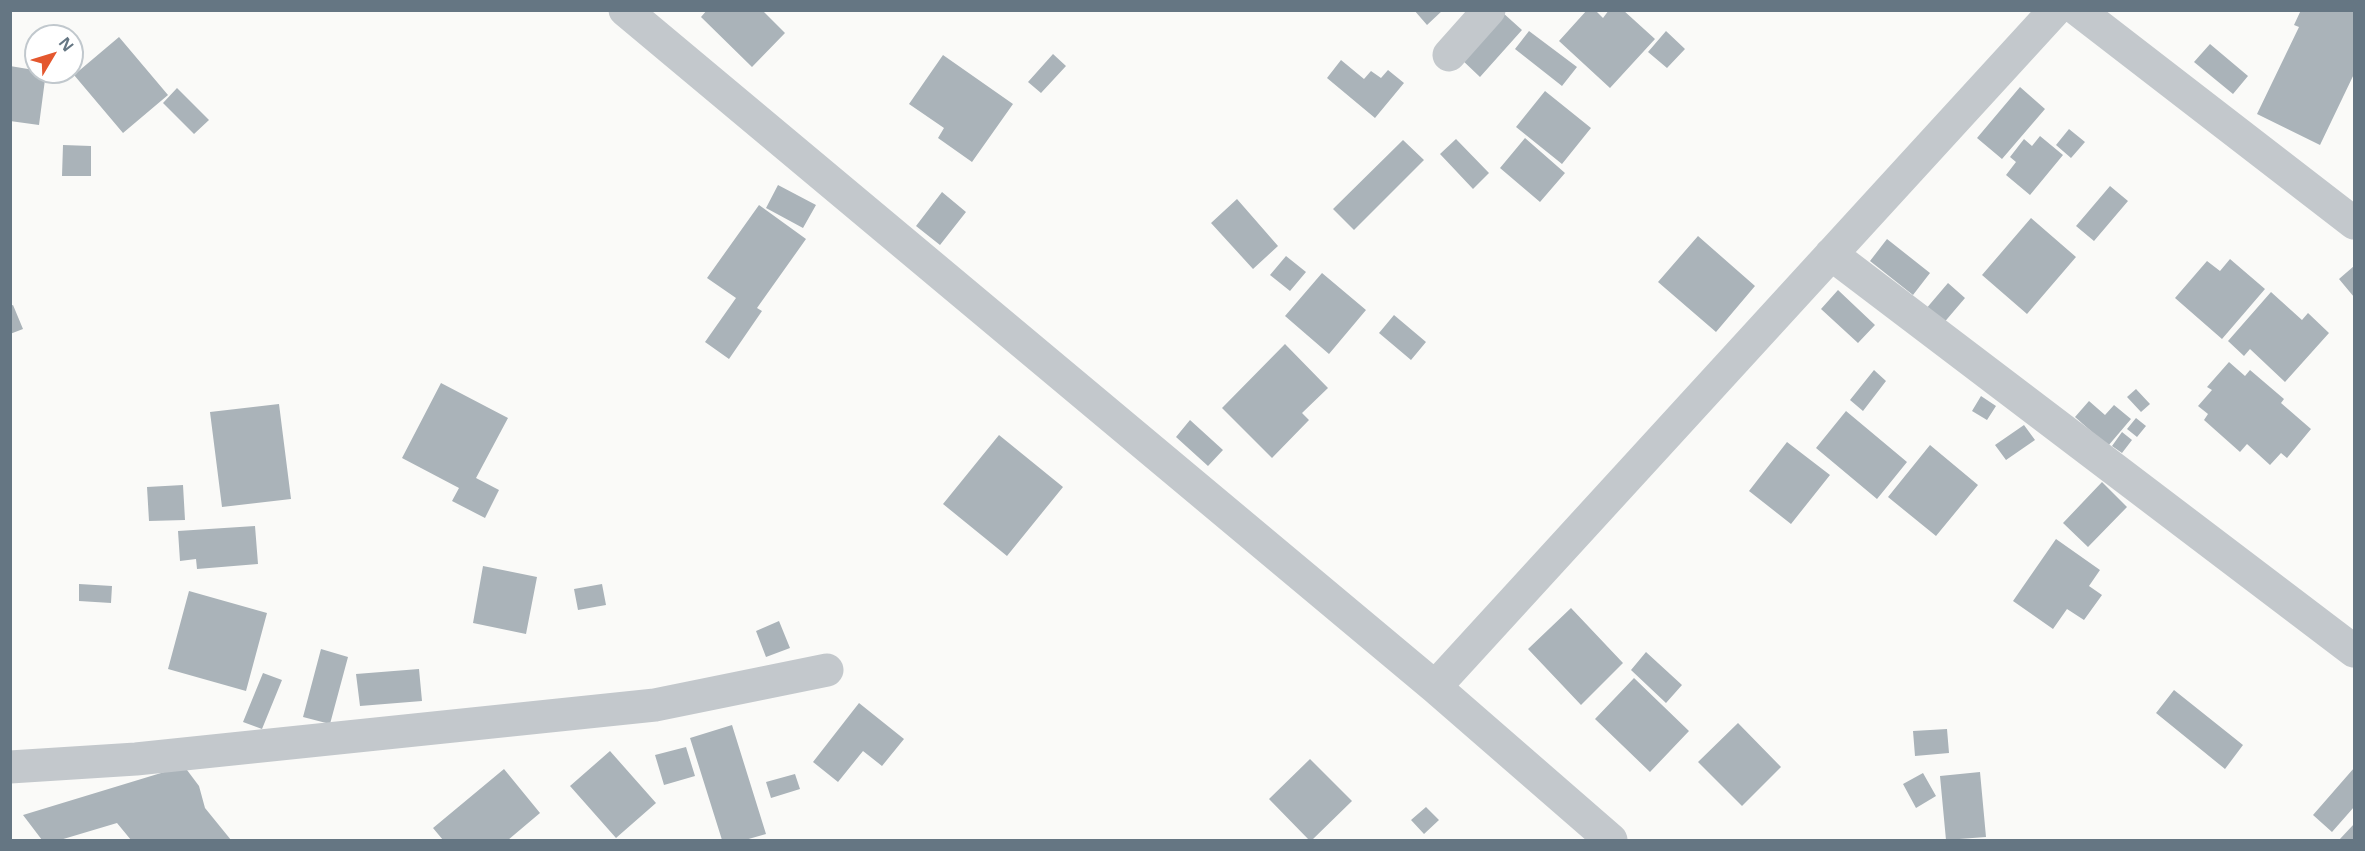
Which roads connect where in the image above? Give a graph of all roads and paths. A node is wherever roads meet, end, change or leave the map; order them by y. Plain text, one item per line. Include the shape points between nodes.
1 (625, 10) edge
2 (1489, 10) edge
3 (2055, 10) edge
4 (2078, 10) edge
5 (1449, 55) dead end
6 (2355, 223) edge
7 (1831, 254) junction
8 (2355, 651) edge
9 (827, 670) dead end
10 (1435, 687) junction
11 (10, 767) edge
12 (1611, 840) edge

1 - 10 street
2 - 5 street
3 - 7 street
4 - 6 street
7 - 8 street
7 - 10 street
9 - 11 street via 655,705 136,759
10 - 12 street

